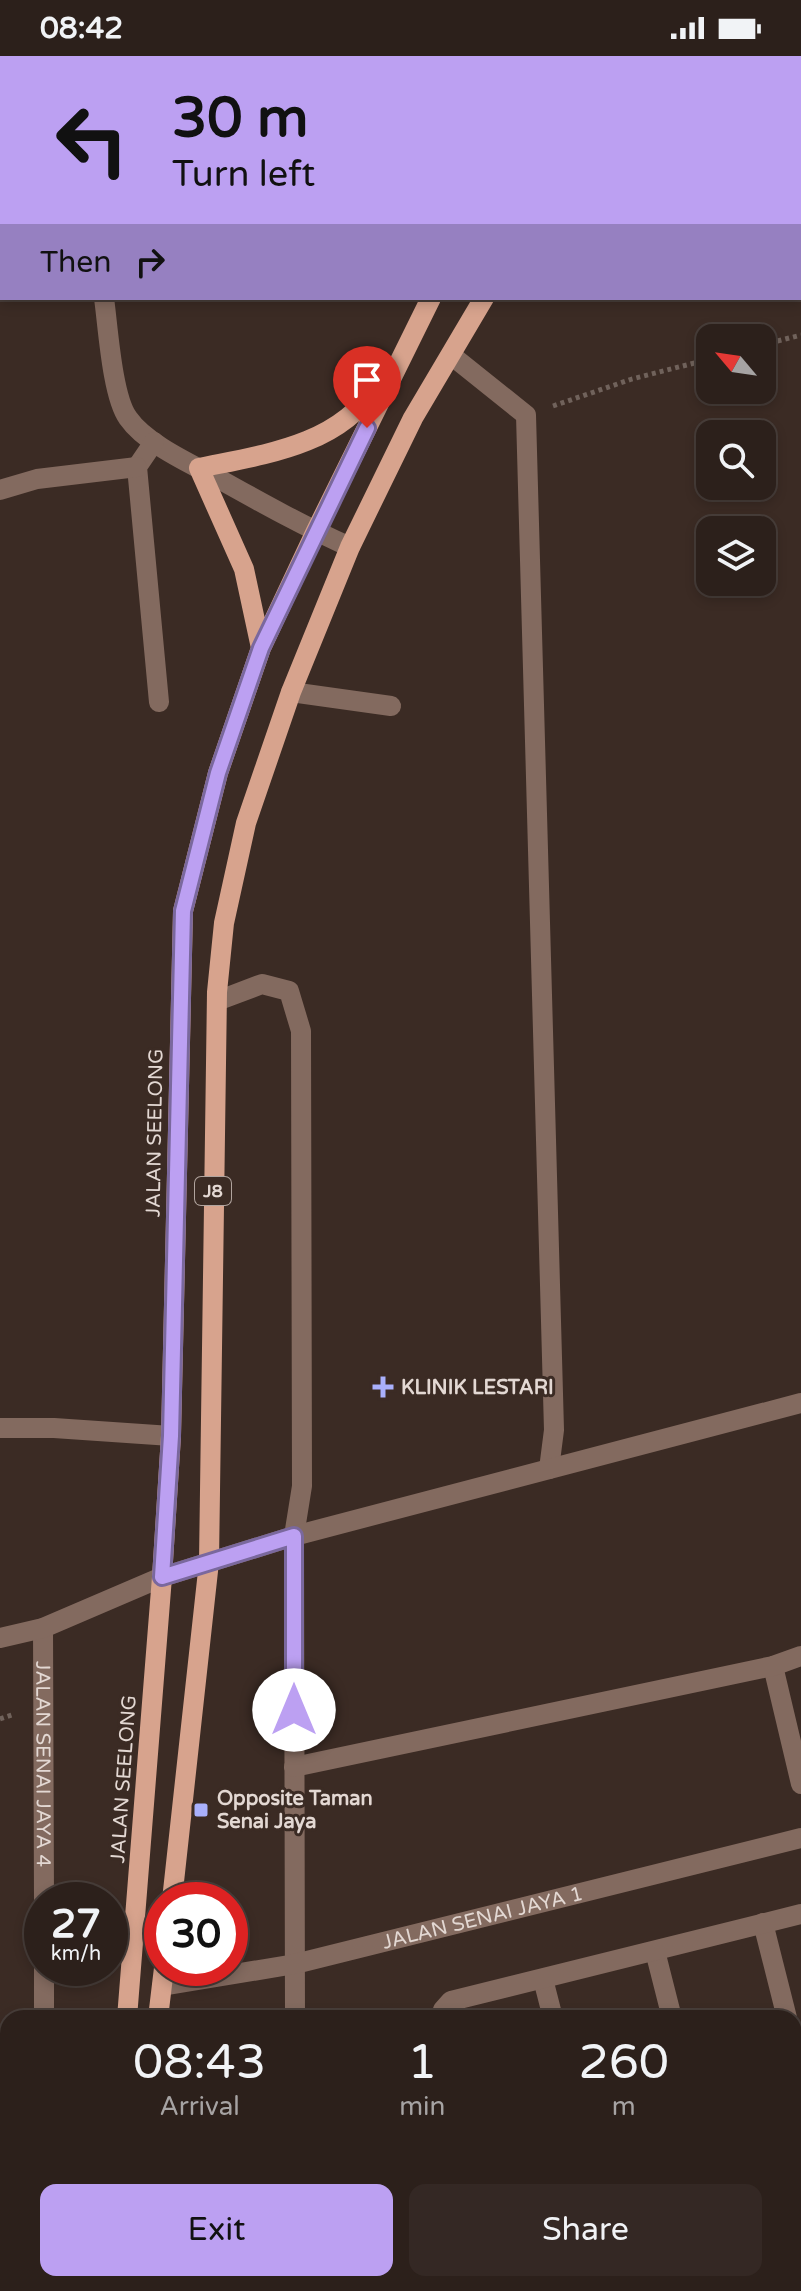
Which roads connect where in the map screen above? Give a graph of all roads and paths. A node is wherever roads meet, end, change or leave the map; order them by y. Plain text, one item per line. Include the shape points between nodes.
1 (104, 300) edge
2 (429, 300) edge
3 (429, 300) edge
4 (483, 300) edge
5 (801, 335) edge
6 (776, 341) edge
7 (451, 355) junction
8 (696, 363) edge
9 (526, 415) junction
10 (154, 442) junction
11 (137, 467) junction
12 (199, 468) junction
13 (0, 490) edge
14 (316, 531) junction
15 (350, 547) junction
16 (261, 648) junction
17 (291, 692) junction
18 (159, 702) dead end
19 (391, 706) dead end
20 (217, 1001) junction
21 (801, 1403) edge
22 (0, 1428) edge
23 (171, 1436) junction
24 (549, 1469) junction
25 (294, 1536) junction
26 (209, 1562) junction
27 (162, 1577) junction
28 (43, 1628) junction
29 (0, 1638) edge
30 (801, 1656) edge
31 (773, 1666) junction
32 (294, 1767) junction
33 (801, 1784) edge
34 (801, 1838) edge
35 (44, 1882) edge
36 (174, 1882) edge
37 (801, 1914) edge
38 (763, 1923) junction
39 (655, 1951) junction
40 (295, 1964) junction
41 (248, 1969) edge
42 (543, 1979) junction
43 (44, 1986) edge
44 (162, 1986) edge
45 (44, 2010) edge
46 (128, 2010) edge
47 (159, 2010) edge
48 (295, 2010) edge
49 (443, 2010) edge
50 (551, 2010) edge
51 (670, 2010) edge
52 (785, 2010) edge

1 - 10 street via 119,396 127,417
2 - 12 main road via 363,406 345,421 286,449
3 - 14 main road, JALAN SEELONG / J8
4 - 7 main road, J8
5 - 6 path
7 - 9 street
7 - 15 main road, J8 via 413,418
8 - 9 path
9 - 24 street via 554,1430
10 - 11 street
10 - 12 street
11 - 13 street via 37,479
11 - 18 street
12 - 14 street
12 - 16 main road via 244,569
14 - 15 street
14 - 16 main road, JALAN SEELONG / J8
15 - 17 main road, J8
16 - 23 main road, JALAN SEELONG / J8 via 218,773 183,911
17 - 19 street
17 - 20 main road, J8 via 246,823 224,923
20 - 25 street via 262,984 289,991 301,1031 302,1486
20 - 26 main road, J8
21 - 24 street
22 - 23 street
23 - 27 main road, JALAN SEELONG / J8
24 - 25 street
25 - 26 street
25 - 32 street
26 - 27 street
26 - 36 main road, J8
27 - 28 street
27 - 46 main road, JALAN SEELONG / J8
28 - 29 street
28 - 35 street, JALAN SENAI JAYA 4
30 - 31 street
31 - 32 street
31 - 33 street
32 - 40 street
34 - 40 street, JALAN SENAI JAYA 1
37 - 38 street
38 - 39 street
38 - 52 street
39 - 42 street
39 - 51 street
40 - 41 street, JALAN SENAI JAYA 1
40 - 48 street
42 - 49 street via 451,2001
42 - 50 street
43 - 45 street
44 - 47 main road

